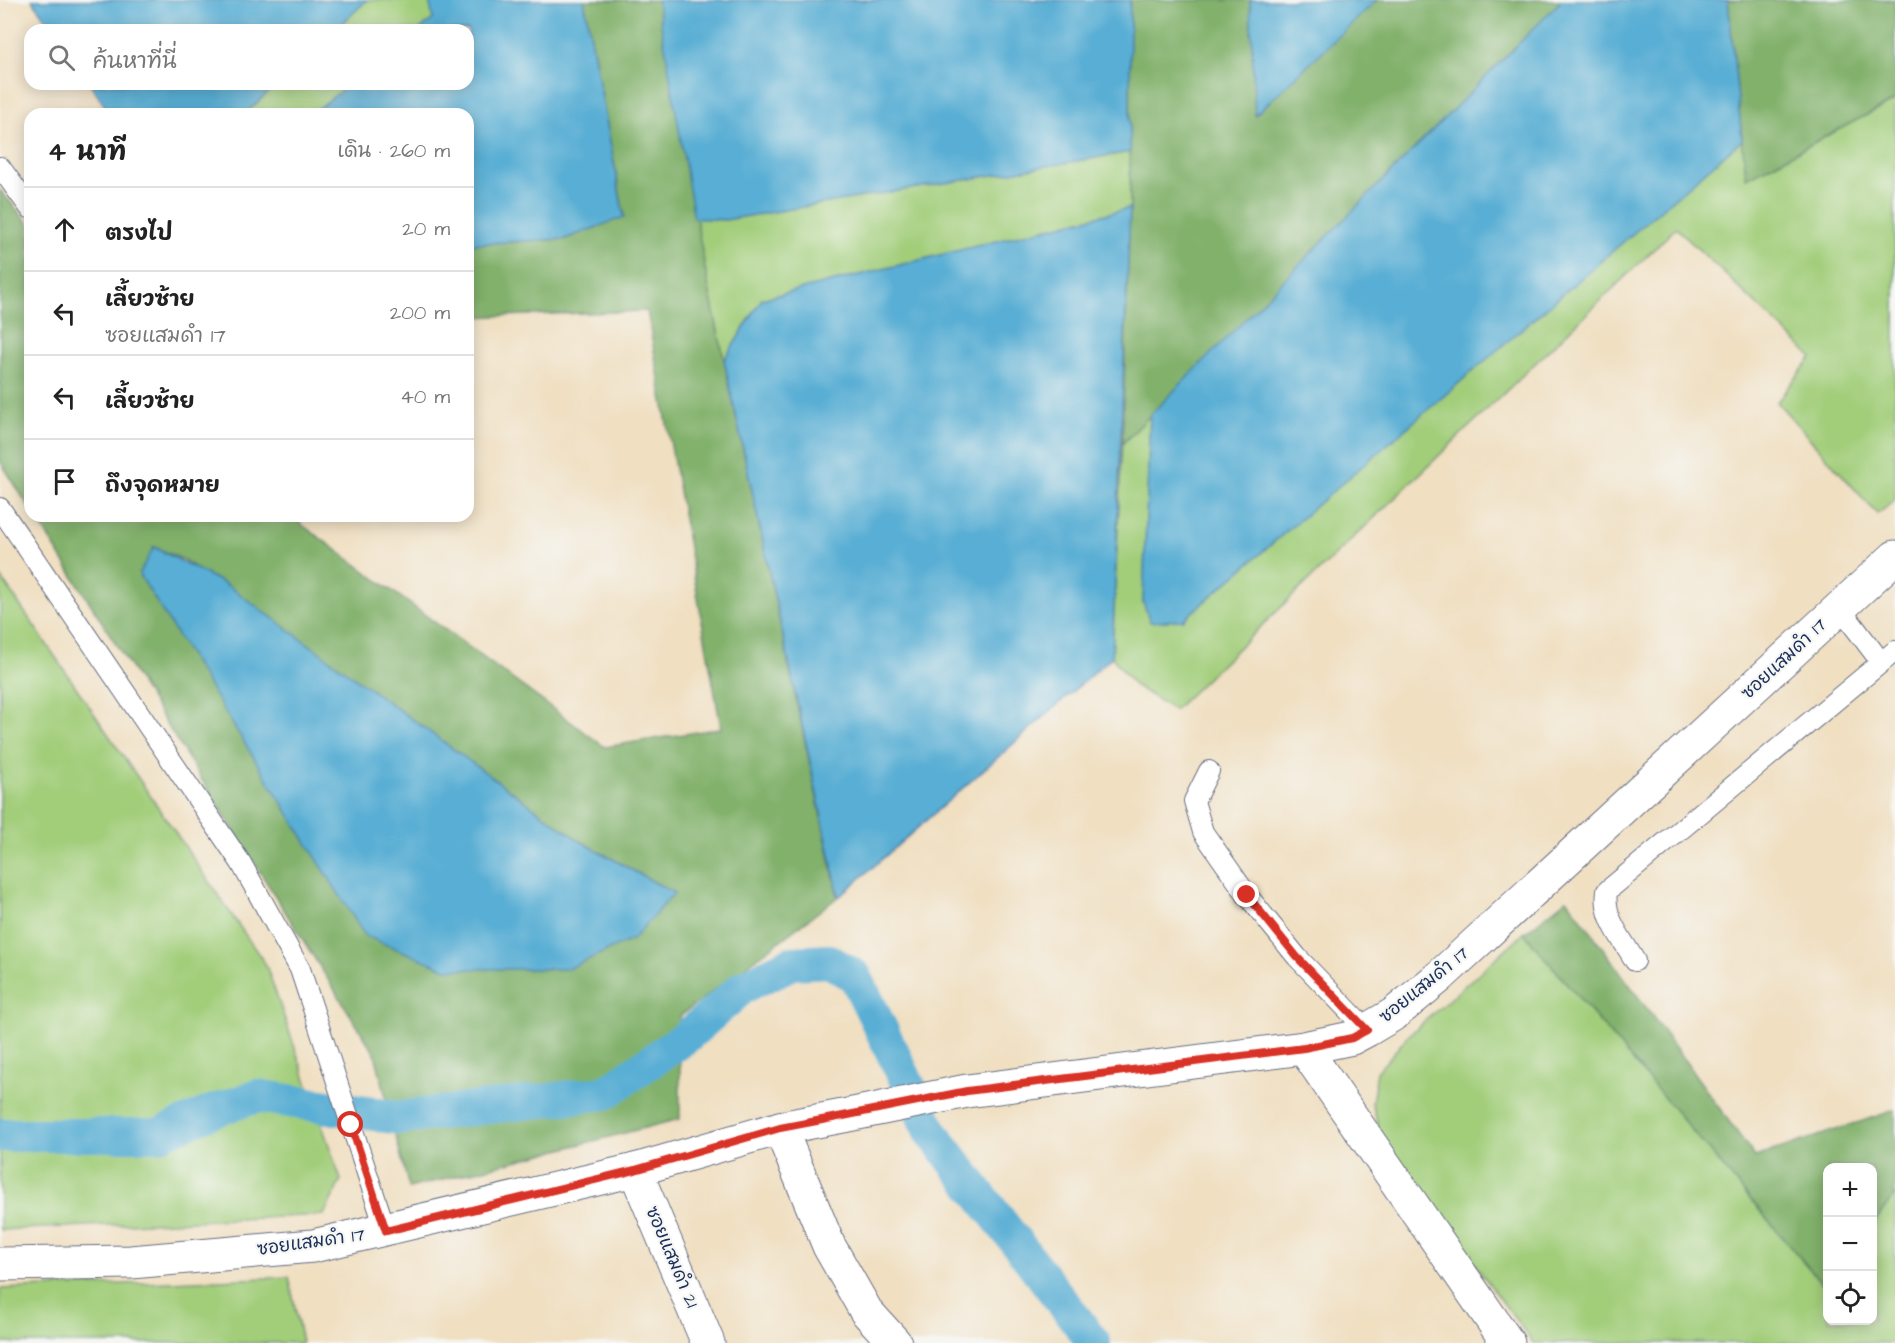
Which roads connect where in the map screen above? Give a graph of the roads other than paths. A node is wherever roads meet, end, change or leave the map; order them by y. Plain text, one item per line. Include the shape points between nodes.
1 (0, 167) edge
2 (24, 200) edge
3 (0, 508) edge
4 (1895, 557) edge
5 (1840, 608) junction
6 (1888, 656) edge
7 (1209, 771) dead end
8 (1635, 961) dead end
9 (1367, 1030) junction
10 (1304, 1048) junction
11 (780, 1128) junction
12 (635, 1170) junction
13 (386, 1231) junction
14 (0, 1264) edge
15 (708, 1343) edge
16 (895, 1343) edge
17 (1508, 1343) edge

1 - 2 lane
3 - 13 lane via 241,863 300,969
4 - 5 street, ซอยแสมดำ 17
5 - 6 lane
5 - 9 street, ซอยแสมดำ 17 via 1439,977 1394,1014
6 - 8 lane via 1607,891 1605,906 1610,920
7 - 9 lane via 1194,801 1203,832 1297,957
9 - 10 street, ซอยแสมดำ 17 via 1352,1038
10 - 11 street, ซอยแสมดำ 17 via 967,1091
10 - 17 street
11 - 12 street, ซอยแสมดำ 17
11 - 16 street via 829,1246 866,1311
12 - 13 street, ซอยแสมดำ 17
12 - 15 street, ซอยแสมดำ 21
13 - 14 street, ซอยแสมดำ 17 via 314,1246 131,1262

